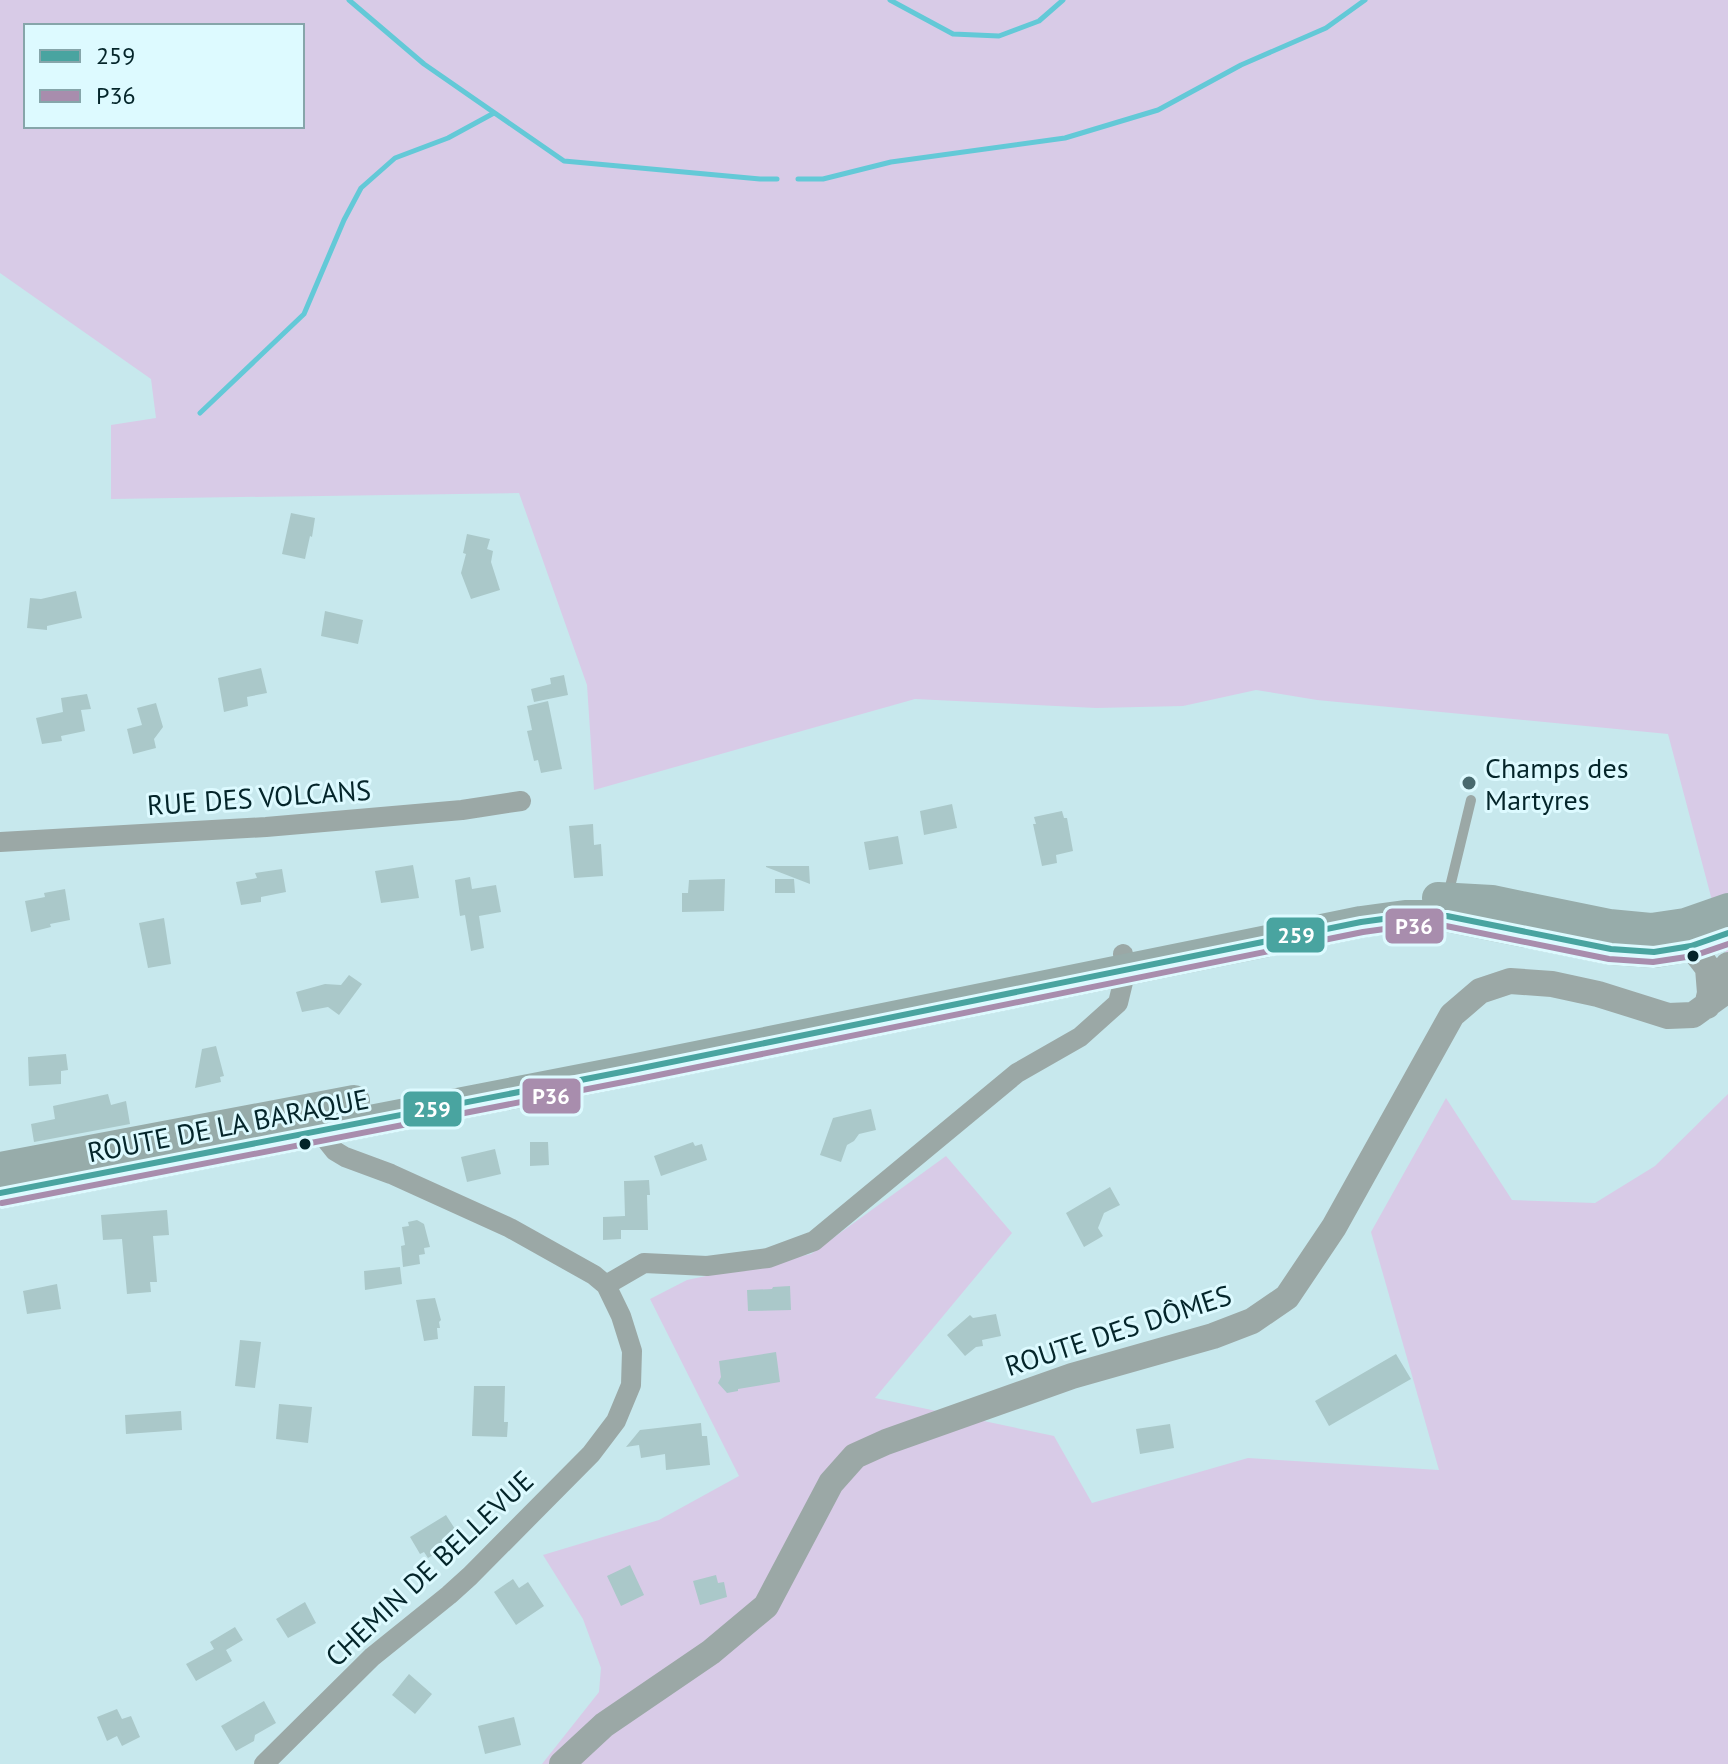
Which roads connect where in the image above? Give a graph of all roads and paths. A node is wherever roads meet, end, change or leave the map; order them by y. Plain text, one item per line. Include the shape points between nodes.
1 (1471, 800) dead end
2 (521, 801) dead end
3 (0, 842) edge
4 (1447, 897) junction
5 (1688, 935) junction
6 (1726, 937) edge
7 (1125, 962) junction
8 (1717, 1005) edge
9 (313, 1120) junction
10 (0, 1168) edge
11 (0, 1193) edge
12 (606, 1285) junction
13 (264, 1764) edge
14 (562, 1764) edge

1 - 4 lane
2 - 3 street, RUE DES VOLCANS via 266,827
4 - 5 main road, ROUTE DE LA BARAQUE
4 - 7 main road, ROUTE DE LA BARAQUE via 1395,901
5 - 6 main road, ROUTE DE LA BARAQUE
5 - 7 main road, ROUTE DE LA BARAQUE via 1654,952 1611,949 1447,916 1405,916
5 - 8 street via 1708,968
6 - 8 street
7 - 9 main road, ROUTE DE LA BARAQUE via 636,1050
7 - 12 street via 1118,1003 1080,1037 1017,1073 814,1241 768,1258 707,1266 644,1263
8 - 14 street, ROUTE DES DÔMES via 1693,1015 1668,1016 1552,984 1510,981 1480,991 1452,1015 1334,1227 1287,1297 1252,1321 1213,1336 1072,1376 855,1456 831,1483 766,1606 711,1652 604,1725
9 - 10 main road, ROUTE DE LA BARAQUE
9 - 11 main road, ROUTE DE LA BARAQUE
9 - 12 street via 345,1157 510,1228
12 - 13 street, CHEMIN DE BELLEVUE via 632,1351 631,1385 616,1421 591,1454 470,1576 372,1657

